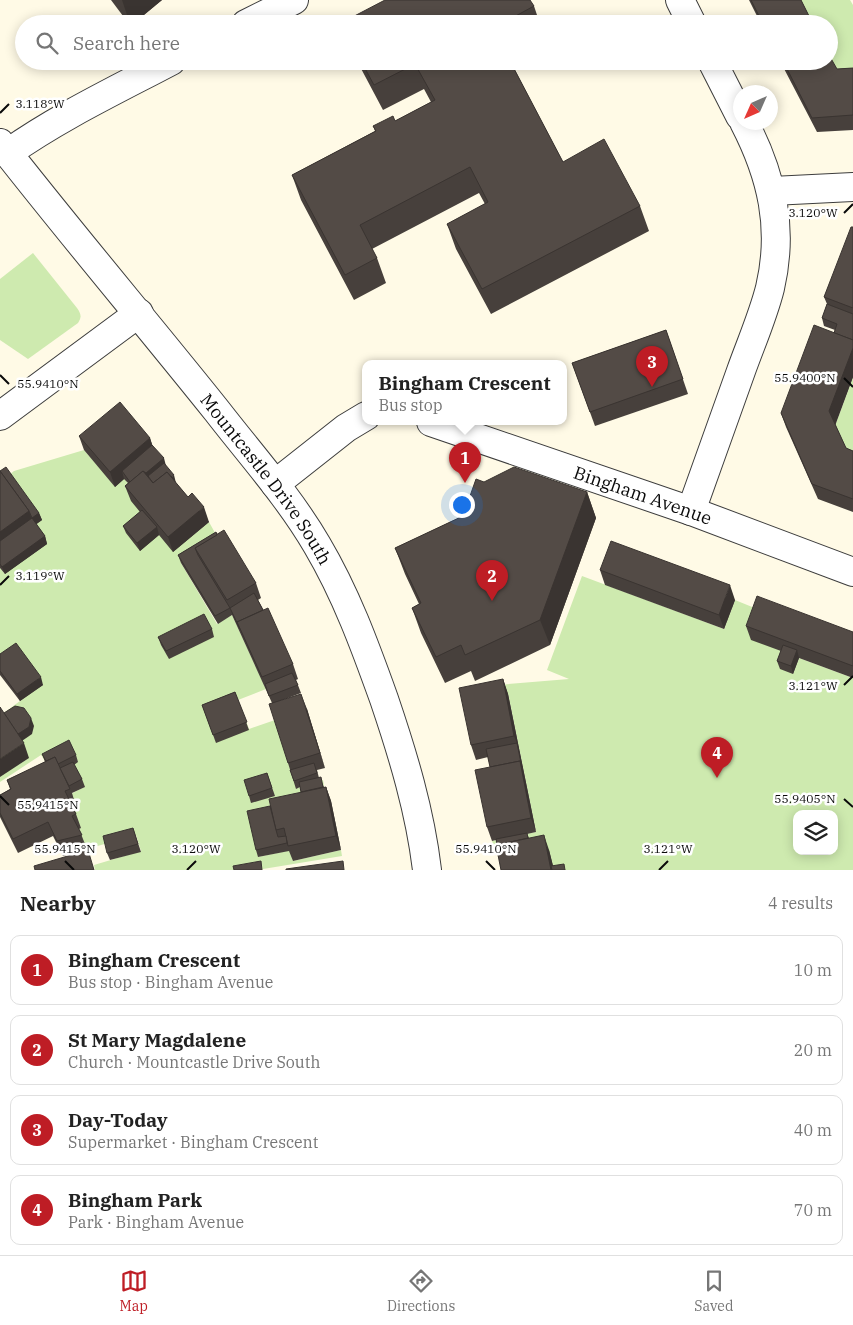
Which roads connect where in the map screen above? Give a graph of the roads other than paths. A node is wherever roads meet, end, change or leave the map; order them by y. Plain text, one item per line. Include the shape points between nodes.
1 (294, 0) edge
2 (680, 0) edge
3 (264, 15) edge
4 (688, 15) edge
5 (154, 70) edge
6 (717, 70) edge
7 (733, 102) edge
8 (748, 130) edge
9 (4, 148) edge
10 (853, 187) edge
11 (772, 191) junction
12 (139, 313) junction
13 (0, 416) edge
14 (362, 418) edge
15 (440, 425) edge
16 (275, 484) junction
17 (691, 511) junction
18 (853, 572) edge
19 (427, 870) edge

1 - 3 street
2 - 4 street
5 - 9 street via 29,139
6 - 7 street
8 - 11 street
9 - 12 street, Mountcastle Drive South
10 - 11 street
11 - 17 street via 776,247 769,289
12 - 13 street
12 - 16 street, Mountcastle Drive South
14 - 16 street
15 - 17 street, Bingham Avenue
16 - 19 street, Mountcastle Drive South via 316,543 358,625 404,759
17 - 18 street, Bingham Avenue

